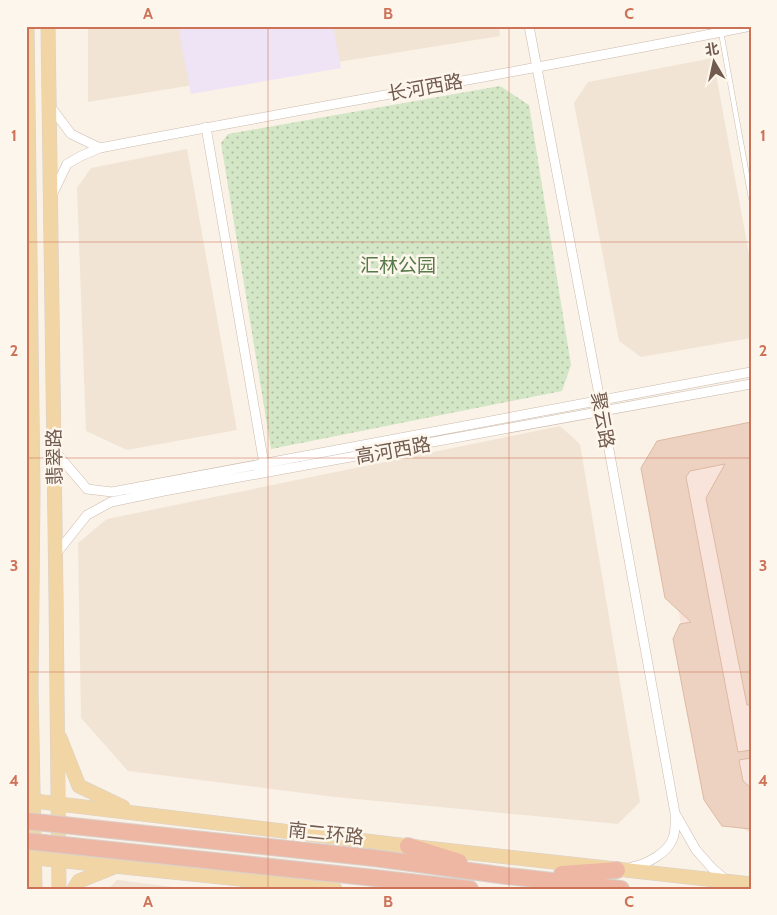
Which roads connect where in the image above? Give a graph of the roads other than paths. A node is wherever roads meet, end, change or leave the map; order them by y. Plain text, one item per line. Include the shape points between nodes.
1 (27, 26) edge
2 (48, 26) edge
3 (529, 26) edge
4 (750, 26) edge
5 (720, 32) junction
6 (536, 67) junction
7 (49, 105) junction
8 (206, 127) junction
9 (100, 148) junction
10 (50, 198) junction
11 (751, 198) edge
12 (751, 372) edge
13 (751, 384) edge
14 (600, 400) junction
15 (602, 412) junction
16 (54, 450) junction
17 (264, 464) junction
18 (56, 554) junction
19 (29, 727) edge
20 (57, 730) junction
21 (30, 800) edge
22 (58, 804) junction
23 (136, 813) junction
24 (675, 813) junction
25 (26, 820) edge
26 (26, 841) edge
27 (408, 846) junction
28 (30, 857) edge
29 (58, 860) junction
30 (117, 866) junction
31 (617, 870) junction
32 (506, 876) junction
33 (526, 878) junction
34 (728, 881) junction
35 (751, 884) edge
36 (35, 889) edge
37 (58, 889) edge
38 (74, 889) edge
39 (335, 889) edge
40 (470, 889) edge
41 (621, 889) edge

1 - 19 main road, 翡翠路 via 33,482
2 - 7 main road, 翡翠路
3 - 6 street, 聚云路
4 - 5 street, 长河西路
5 - 6 street, 长河西路
5 - 11 lane
6 - 8 street, 长河西路
6 - 14 street, 聚云路
7 - 9 street via 71,134
7 - 10 main road, 翡翠路
8 - 9 street, 长河西路
8 - 17 street
9 - 10 street, 长河西路 via 66,164
10 - 16 main road, 翡翠路
12 - 14 street, 高河西路
13 - 15 street, 高河西路
14 - 15 street, 聚云路
14 - 17 street, 高河西路
15 - 18 street, 高河西路 via 111,502 87,514
15 - 24 street, 聚云路
16 - 17 street, 高河西路 via 87,489 112,492
16 - 18 main road, 翡翠路
18 - 20 main road, 翡翠路
19 - 21 main road, 翡翠路
20 - 22 main road, 翡翠路
20 - 23 main road via 79,786
21 - 22 main road
21 - 28 main road, 翡翠路
22 - 23 main road
22 - 29 main road, 翡翠路
23 - 27 main road
24 - 31 street via 673,837 666,850 642,865
24 - 34 street via 696,850
25 - 32 highway, 南二环路, bridge via 374,858
26 - 40 highway, bridge
27 - 31 main road
27 - 32 highway
28 - 29 main road
28 - 36 main road, 翡翠路
29 - 30 main road
29 - 37 main road, 翡翠路
30 - 38 main road via 79,881
30 - 39 main road
31 - 33 highway
31 - 34 main road
32 - 33 highway, 南二环路
33 - 41 highway, 南二环路
34 - 35 main road

